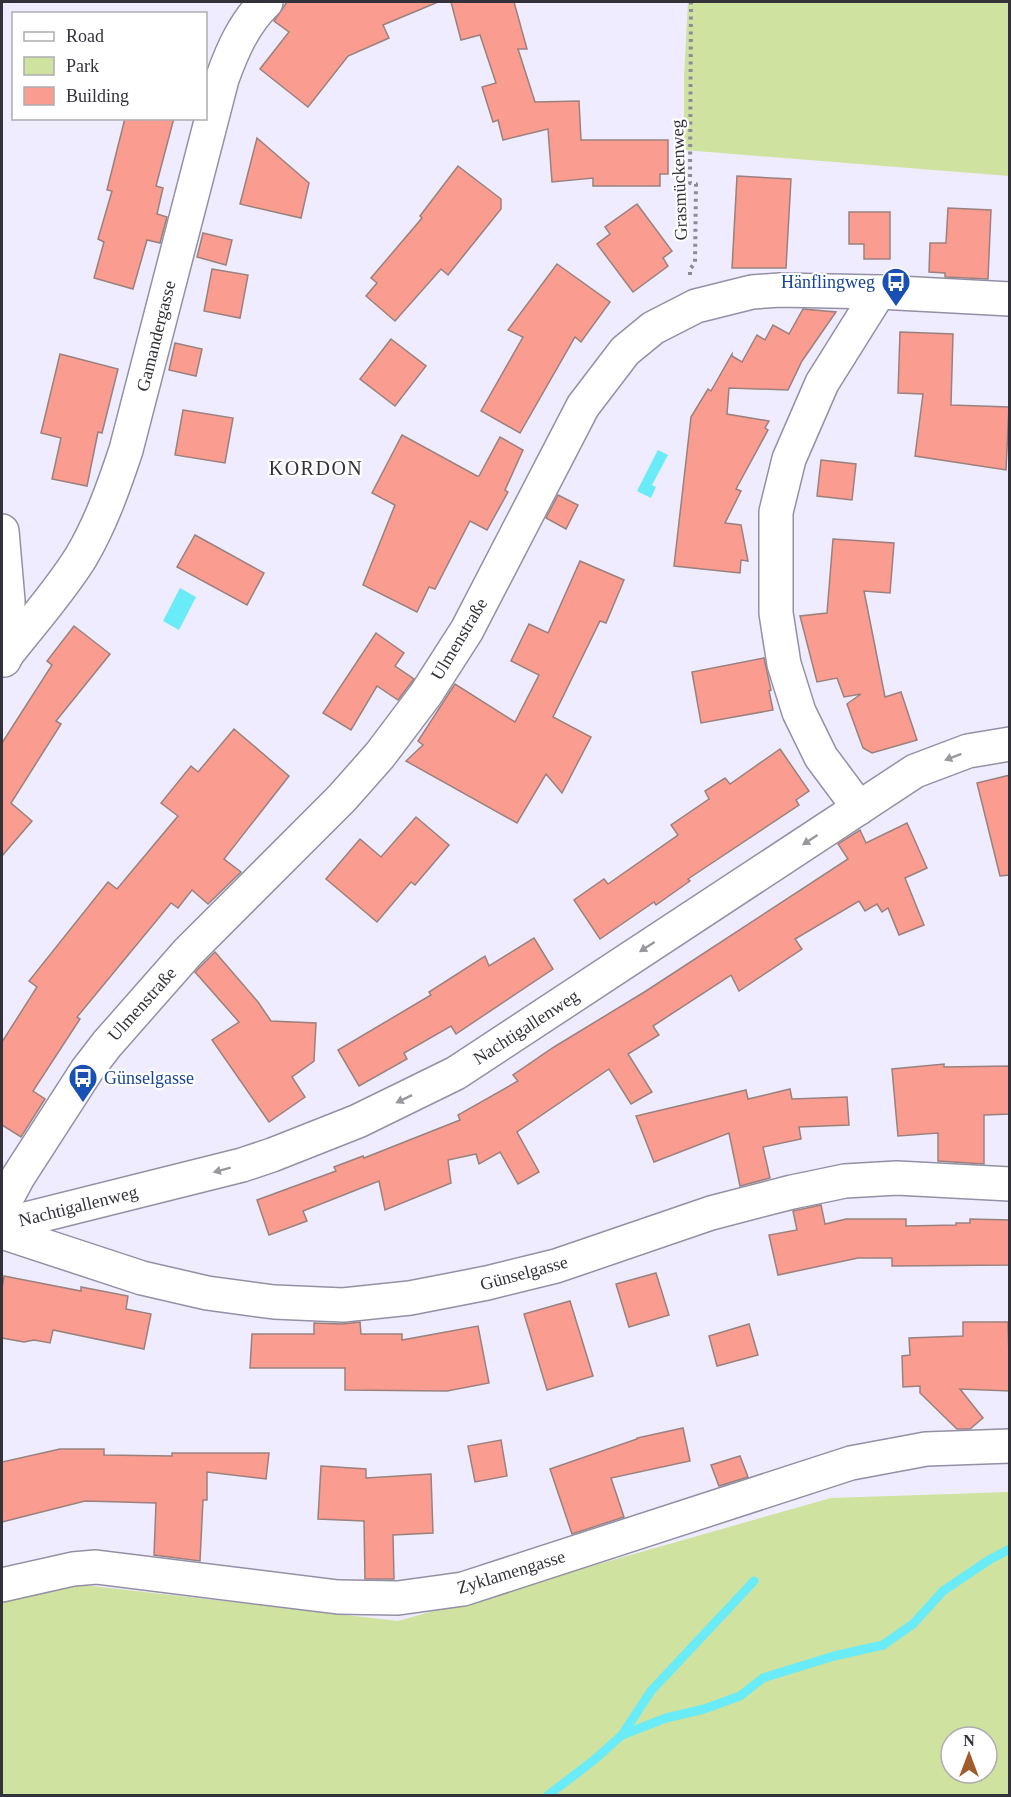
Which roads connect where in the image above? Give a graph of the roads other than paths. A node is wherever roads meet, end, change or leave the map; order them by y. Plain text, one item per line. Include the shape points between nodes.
1 (266, 2) edge
2 (879, 292) junction
3 (1010, 299) edge
4 (2, 531) edge
5 (4, 659) edge
6 (1010, 744) edge
7 (858, 808) junction
8 (1010, 1184) edge
9 (2, 1207) edge
10 (2, 1225) edge
11 (2, 1232) edge
12 (1010, 1446) edge
13 (2, 1586) edge

1 - 5 street, Gamandergasse via 243,29 222,79 114,488 81,557
2 - 3 street, Ulmenstraße
2 - 7 street via 822,383 789,459 776,512 776,613 784,664 799,712 821,757
2 - 9 street, Ulmenstraße via 780,290 728,297 696,306 653,328 625,351 583,406 467,630 426,694 342,798 188,952 106,1044
4 - 5 street via 9,601
6 -> 7 street, Nachtigallenweg via 968,751 915,771
7 -> 10 street, Nachtigallenweg via 446,1078 358,1121 272,1155 202,1176
8 - 11 street, Günselgasse via 897,1178 845,1181 711,1213 556,1266 410,1298 343,1305 274,1302 207,1293 142,1278
12 - 13 street, Zyklamengasse via 926,1449 851,1463 463,1589 427,1595 338,1597 96,1568 73,1569

